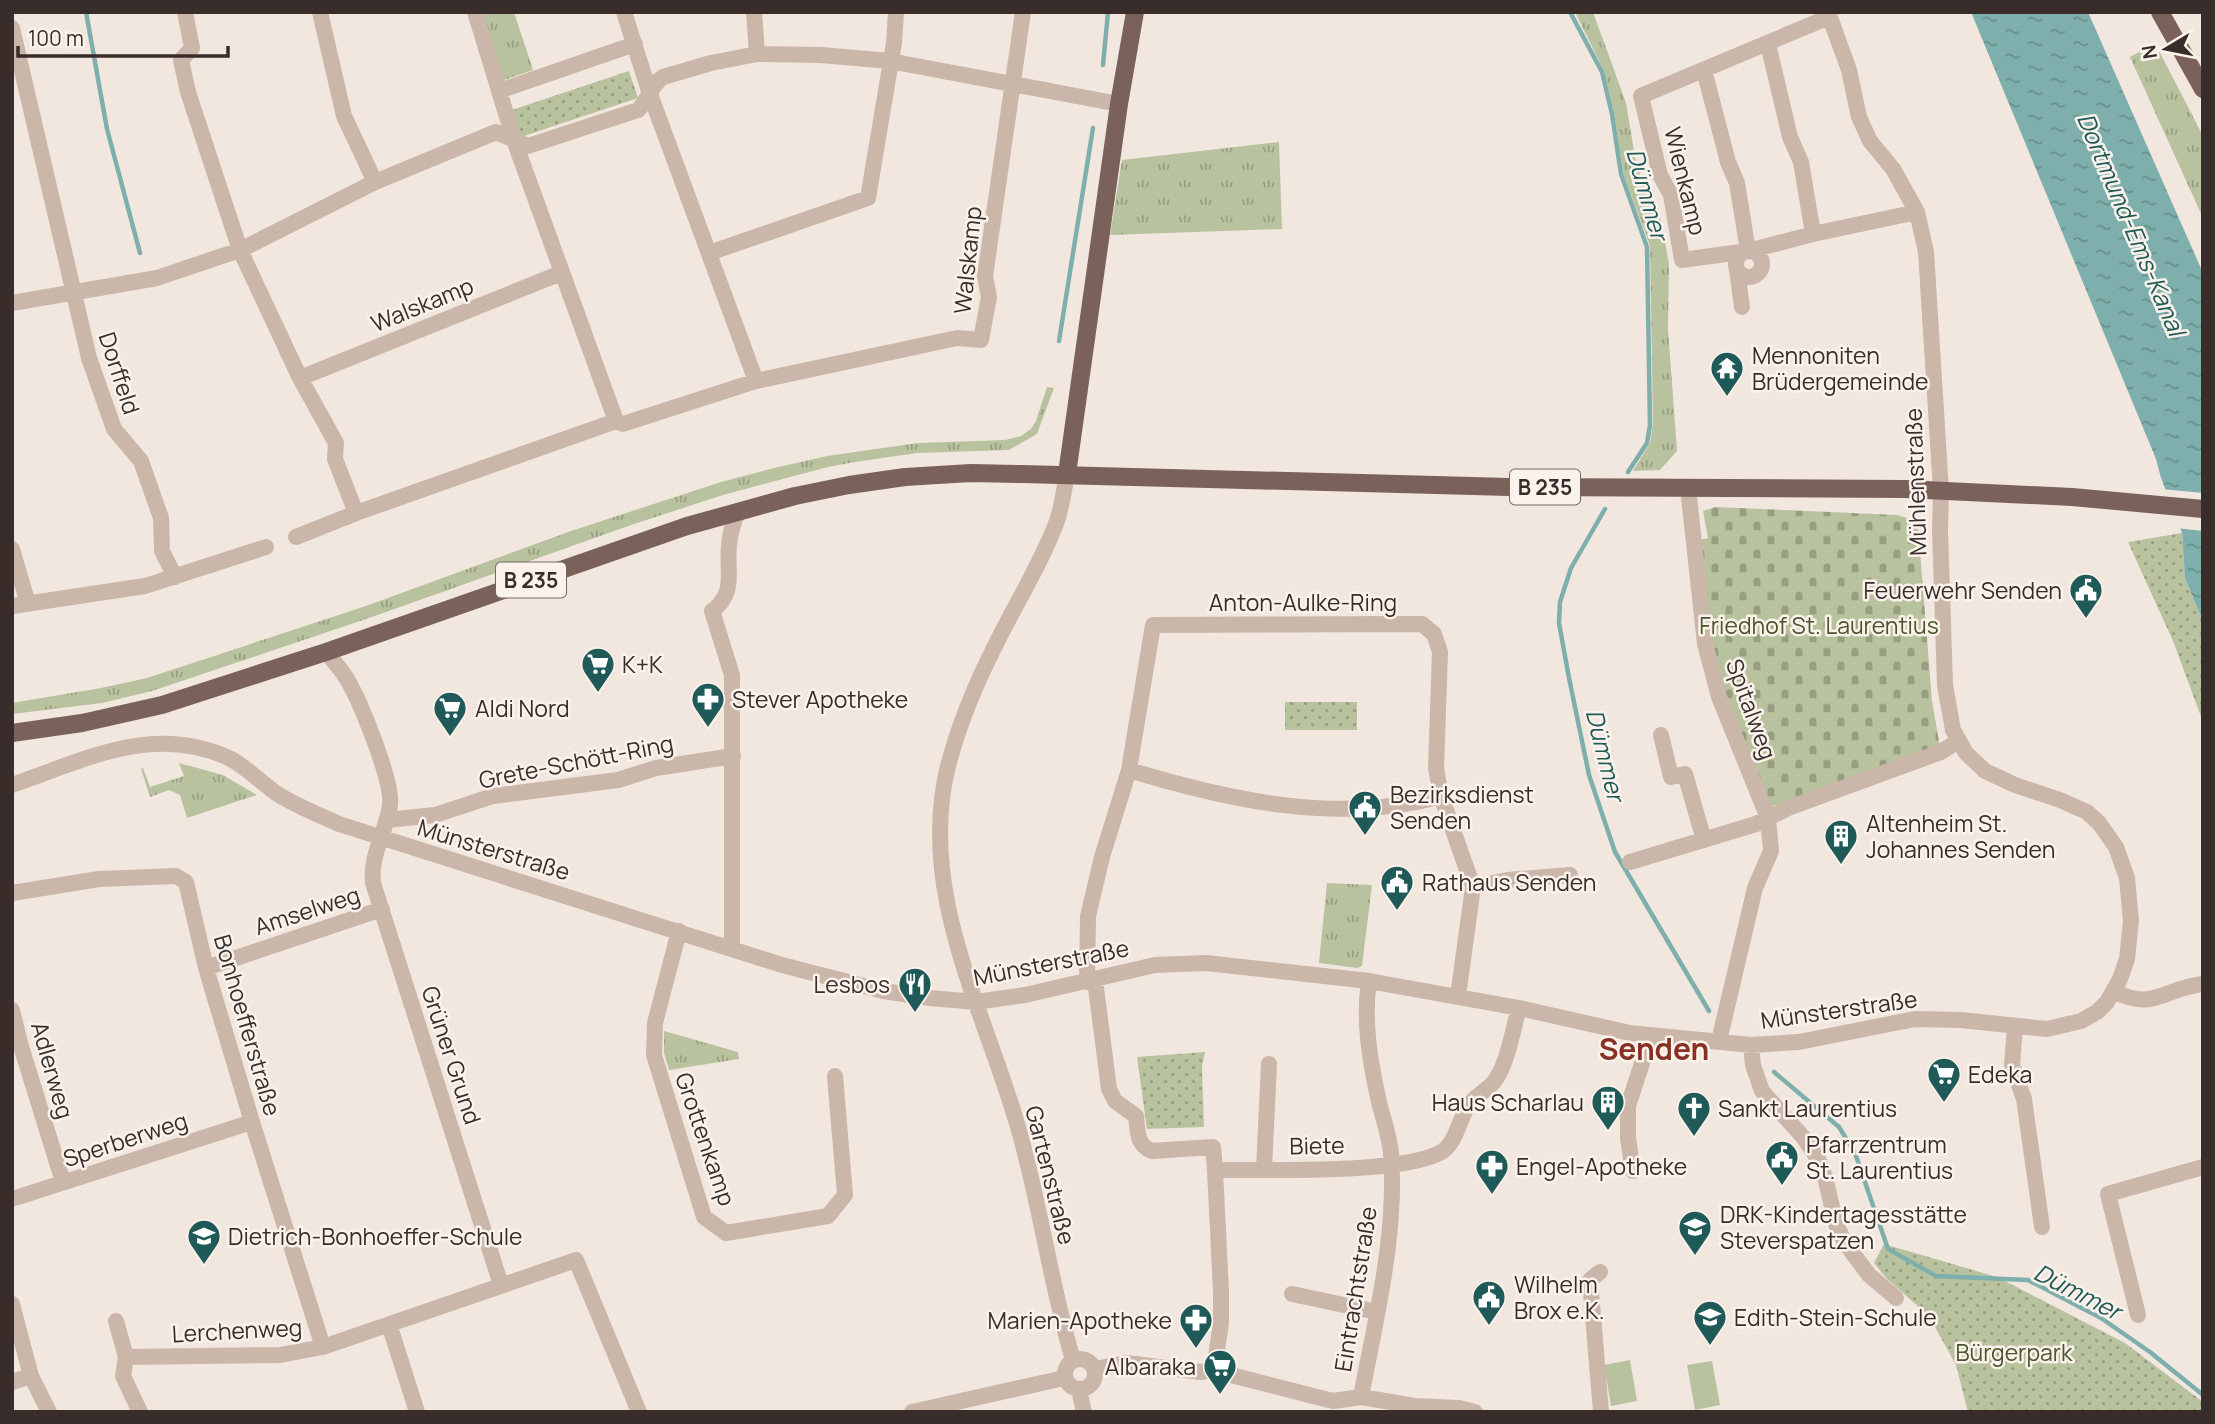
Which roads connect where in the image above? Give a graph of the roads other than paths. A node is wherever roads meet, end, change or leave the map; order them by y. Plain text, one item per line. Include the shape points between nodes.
1 (185, 12) edge
2 (320, 12) edge
3 (475, 12) edge
4 (624, 12) edge
5 (754, 12) edge
6 (897, 12) edge
7 (1023, 12) edge
8 (1135, 12) edge
9 (2160, 12) edge
10 (1829, 14) edge
11 (12, 28) edge
12 (635, 44) junction
13 (1768, 44) junction
14 (757, 54) junction
15 (890, 61) junction
16 (1704, 70) junction
17 (1012, 83) junction
18 (2203, 89) edge
19 (499, 91) junction
20 (650, 94) junction
21 (1119, 104) junction
22 (514, 140) junction
23 (375, 183) junction
24 (1917, 212) junction
25 (1813, 234) junction
26 (240, 250) junction
27 (1748, 251) junction
28 (709, 253) junction
29 (561, 273) junction
30 (75, 293) junction
31 (12, 303) edge
32 (1742, 307) dead end
33 (300, 378) junction
34 (756, 381) junction
35 (616, 421) junction
36 (1068, 474) junction
37 (1688, 488) junction
38 (1941, 490) junction
39 (2203, 509) edge
40 (738, 511) junction
41 (356, 513) junction
42 (296, 537) dead end
43 (266, 547) dead end
44 (12, 549) edge
45 (174, 577) junction
46 (20, 605) edge
47 (326, 652) junction
48 (12, 733) edge
49 (1661, 735) dead end
50 (1958, 741) junction
51 (733, 756) junction
52 (1129, 770) junction
53 (12, 785) edge
54 (1441, 796) junction
55 (1768, 818) junction
56 (387, 820) junction
57 (379, 837) junction
58 (1704, 839) junction
59 (1630, 862) dead end
60 (1570, 875) dead end
61 (1473, 887) junction
62 (12, 893) edge
63 (382, 909) junction
64 (679, 931) junction
65 (732, 947) junction
66 (206, 968) junction
67 (1091, 981) junction
68 (1369, 981) junction
69 (2203, 984) edge
70 (2114, 991) junction
71 (1458, 996) junction
72 (976, 1002) junction
73 (1519, 1008) junction
74 (12, 1010) edge
75 (2015, 1027) junction
76 (1651, 1036) junction
77 (1719, 1041) junction
78 (16, 1044) edge
79 (1751, 1045) junction
80 (1269, 1064) dead end
81 (835, 1076) dead end
82 (252, 1122) junction
83 (1391, 1164) junction
84 (2203, 1167) edge
85 (1264, 1169) junction
86 (1214, 1170) junction
87 (1633, 1171) dead end
88 (63, 1182) junction
89 (12, 1199) edge
90 (2042, 1227) dead end
91 (1600, 1272) dead end
92 (501, 1284) junction
93 (1292, 1294) dead end
94 (1896, 1298) dead end
95 (12, 1304) edge
96 (1377, 1312) junction
97 (2138, 1315) dead end
98 (116, 1321) dead end
99 (388, 1324) junction
100 (323, 1347) junction
101 (126, 1357) junction
102 (1073, 1360) junction
103 (1094, 1369) junction
104 (1214, 1369) junction
105 (31, 1376) junction
106 (1064, 1378) junction
107 (12, 1382) edge
108 (1079, 1390) junction
109 (1361, 1396) junction
110 (1414, 1409) edge
111 (1467, 1410) edge
112 (49, 1412) edge
113 (140, 1412) edge
114 (417, 1412) edge
115 (639, 1412) edge
116 (912, 1412) edge
117 (1084, 1412) edge
118 (1601, 1412) edge

1 - 26 street via 192,48 181,61 188,92
2 - 23 street via 344,117
3 - 19 street
4 - 12 street
5 - 14 street
6 - 15 street
7 - 17 street, Walskamp
8 - 21 main road
9 - 18 main road
10 - 13 street, Wienkamp
10 - 24 street, Mühlenstraße via 1849,70 1859,117
11 - 30 street, Dorffeld
12 - 19 street
12 - 20 street
13 - 16 street, Wienkamp
13 - 25 street via 1790,136 1801,162
14 - 15 street
14 - 20 street via 663,77
15 - 17 street
15 - 28 street via 868,198
16 - 27 street, Wienkamp via 1737,183
16 - 27 street, Wienkamp via 1641,96 1660,175 1671,195 1682,260
17 - 21 street
17 - 34 street, Walskamp via 985,276 989,297 981,340 957,338
19 - 22 street
20 - 22 street via 638,110 528,146
20 - 28 street
21 - 36 main road
22 - 23 street via 496,132
22 - 29 street
23 - 26 street
24 - 25 street
24 - 38 street, Mühlenstraße via 1926,252
25 - 27 street
26 - 30 street via 157,278
26 - 33 street
27 - 32 street via 1737,260
28 - 34 street
29 - 33 street, Walskamp
29 - 35 street
30 - 31 street
30 - 45 street, Dorffeld via 89,358 114,429 141,461 161,518 162,551
33 - 41 street via 336,443 335,459
34 - 35 street, Walskamp via 623,424
35 - 41 street, Walskamp
36 - 37 main road, B 235
36 - 40 main road, B 235 via 905,477 821,490
36 - 72 street, Gartenstraße via 1053,529 976,687 947,770 940,821 941,868
37 - 38 main road, B 235
37 - 55 street, Spitalweg via 1706,644 1719,697
38 - 39 main road, B 235
38 - 50 street, Mühlenstraße via 1945,685
40 - 47 main road, B 235
40 - 51 street via 729,539 728,588 724,602 712,611 732,675
41 - 42 street, Walskamp
43 - 45 street
44 - 46 street
45 - 46 street via 145,586
47 - 48 main road, B 235 via 162,705
47 - 56 street via 357,700 386,776 391,801
49 - 58 street via 1671,777 1685,774
50 - 55 street via 1941,752
50 - 70 street, Mühlenstraße via 1985,771 2087,812 2112,841 2127,878 2131,921 2127,959
51 - 56 street, Grete-Schött-Ring via 656,768 618,780 493,796 435,815
51 - 65 street
52 - 54 street via 1234,798 1317,808 1410,805
52 - 54 street, Anton-Aulke-Ring via 1153,625 1422,624 1434,634 1440,652 1436,768
52 - 67 street, Anton-Aulke-Ring via 1088,916
53 - 57 street, Münsterstraße via 130,745 180,745 229,759 296,804
54 - 61 street, Anton-Aulke-Ring
55 - 58 street
55 - 77 street, Spitalweg via 1772,850 1755,888
56 - 57 street
57 - 63 street, Grüner Grund via 372,869
57 - 64 street, Münsterstraße
58 - 59 street
60 - 61 street
61 - 71 street, Anton-Aulke-Ring
62 - 66 street, Bonhoefferstraße via 99,878 182,878
63 - 66 street, Amselweg
63 - 92 street, Grüner Grund
64 - 65 street, Münsterstraße
64 - 81 street, Grottenkamp via 655,1023 654,1055 704,1217 726,1233 828,1216 845,1195
65 - 72 street, Münsterstraße via 892,993
66 - 82 street, Bonhoefferstraße
67 - 68 street, Münsterstraße via 1155,965 1206,963
67 - 72 street, Münsterstraße
67 - 86 street, Anton-Aulke-Ring via 1109,1088 1115,1101 1136,1116 1143,1148 1213,1147
68 - 71 street, Münsterstraße
68 - 83 street, Eintrachtstraße via 1367,1030
69 - 70 street via 2138,1002
70 - 75 street, Münsterstraße via 2097,1012 2066,1027
71 - 73 street, Münsterstraße
72 - 102 street, Gartenstraße via 1021,1136
73 - 76 street, Münsterstraße
73 - 83 street, Biete via 1501,1070 1494,1083 1469,1104 1444,1151
74 - 78 street, Adlerweg
75 - 79 street, Münsterstraße via 1915,1020 1799,1042
75 - 90 street via 2012,1065 2024,1099
76 - 77 street, Münsterstraße
76 - 87 street via 1628,1106
77 - 79 street, Münsterstraße
78 - 88 street, Adlerweg
79 - 94 street via 1762,1091 1818,1159 1844,1243 1868,1275
80 - 85 street, Biete
82 - 88 street, Sperberweg
82 - 100 street, Bonhoefferstraße
83 - 85 street, Biete
83 - 96 street, Eintrachtstraße via 1391,1230
84 - 97 street via 2108,1194
85 - 86 street
86 - 104 street via 1221,1290
88 - 89 street, Sperberweg
91 - 118 street via 1590,1280
92 - 99 street
92 - 115 street via 576,1260
93 - 96 street
95 - 105 street
96 - 109 street, Eintrachtstraße
98 - 101 street
99 - 100 street, Lerchenweg
99 - 114 street
100 - 101 street, Lerchenweg via 280,1354
101 - 113 street via 123,1376
102 - 103 street via 1083,1359
102 - 106 street via 1065,1368
103 - 104 street via 1126,1363 1202,1372
103 - 108 street via 1094,1381
104 - 109 street via 1333,1401
105 - 107 street
105 - 112 street
106 - 108 street
106 - 116 street
108 - 117 street
109 - 110 street
110 - 111 street

